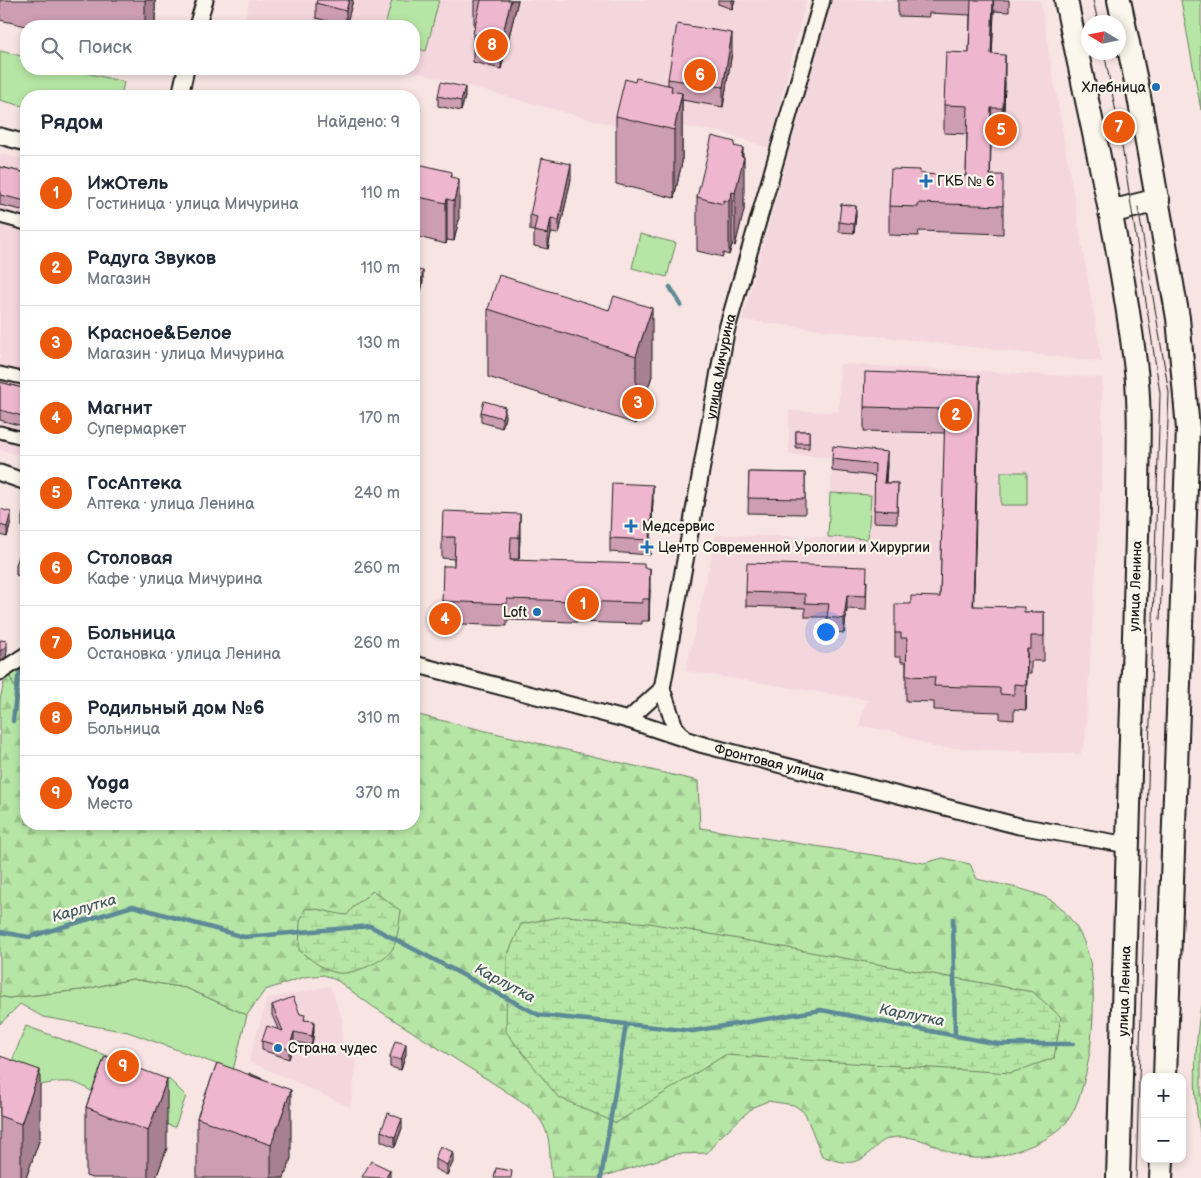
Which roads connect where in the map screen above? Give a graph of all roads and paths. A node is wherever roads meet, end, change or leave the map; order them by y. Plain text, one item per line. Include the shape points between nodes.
1 (205, 0) edge
2 (822, 0) edge
3 (1066, 0) edge
4 (1119, 0) edge
5 (199, 20) edge
6 (185, 75) edge
7 (181, 90) edge
8 (0, 136) edge
9 (20, 141) edge
10 (1158, 200) junction
11 (1110, 212) junction
12 (0, 217) edge
13 (20, 222) edge
14 (0, 372) edge
15 (20, 377) edge
16 (0, 432) edge
17 (20, 437) edge
18 (0, 473) edge
19 (20, 480) edge
20 (20, 659) edge
21 (420, 666) edge
22 (0, 672) edge
23 (662, 689) junction
24 (628, 720) junction
25 (683, 737) junction
26 (1128, 845) junction
27 (1165, 1073) edge
28 (1162, 1163) edge
29 (1118, 1178) edge
30 (1161, 1178) edge

1 - 5 street
2 - 23 street, улица Мичурина via 726,332
3 - 11 main road, улица Ленина
4 - 10 main road
6 - 7 street
8 - 9 street
10 - 11 main road
10 - 27 main road via 1178,318 1188,429
11 - 26 main road, улица Ленина via 1135,363 1138,444
12 - 13 street
14 - 15 street
16 - 17 street
18 - 19 street
20 - 22 street
21 - 24 street, Фронтовая улица
23 - 24 street
23 - 25 street, улица Мичурина via 675,726
24 - 25 street, Фронтовая улица
25 - 26 street, Фронтовая улица via 1019,826
26 - 29 main road, улица Ленина
28 - 30 main road

